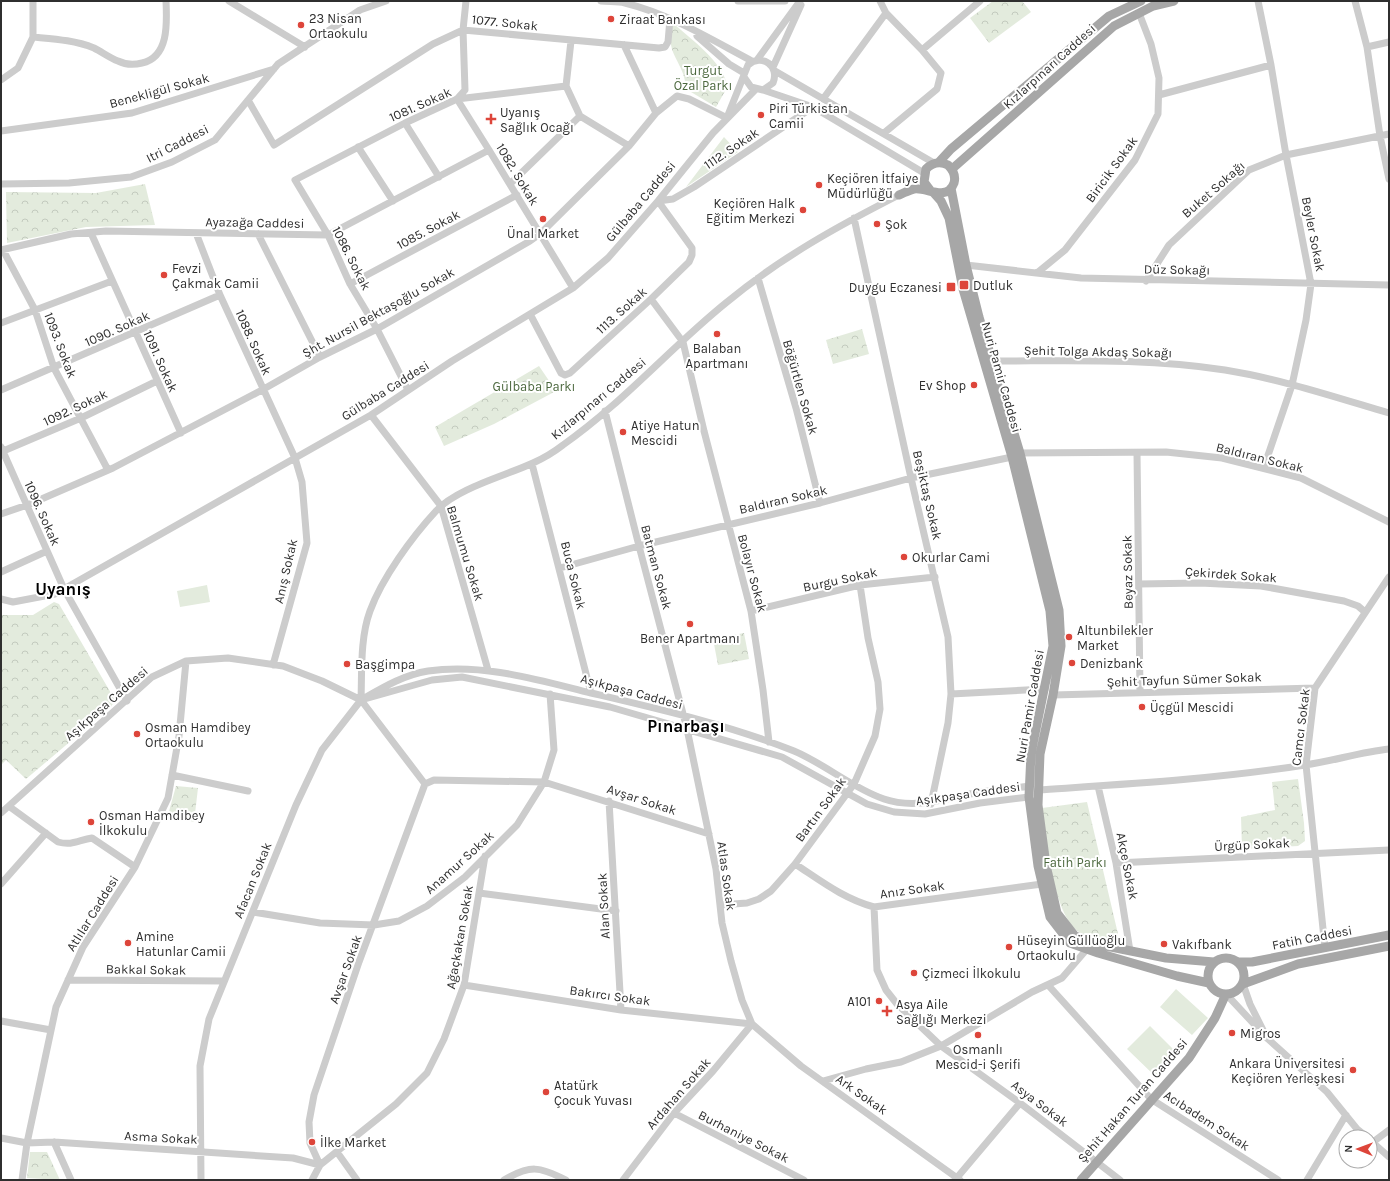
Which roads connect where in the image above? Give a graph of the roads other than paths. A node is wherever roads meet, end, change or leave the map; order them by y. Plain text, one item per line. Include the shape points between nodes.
1 (33, 1) edge
2 (166, 1) edge
3 (229, 1) edge
4 (386, 1) edge
5 (466, 1) edge
6 (600, 1) edge
7 (738, 1) edge
8 (785, 1) edge
9 (802, 1) edge
10 (880, 1) edge
11 (980, 1) edge
12 (1141, 1) edge
13 (1174, 1) edge
14 (1258, 1) edge
15 (1355, 1) edge
16 (620, 2) edge
17 (1130, 3) edge
18 (886, 13) junction
19 (1138, 13) junction
20 (788, 18) junction
21 (670, 19) junction
22 (688, 28) junction
23 (463, 30) junction
24 (33, 37) junction
25 (571, 41) junction
26 (1389, 42) edge
27 (624, 45) junction
28 (305, 47) junction
29 (1367, 47) junction
30 (922, 50) junction
31 (755, 60) junction
32 (1272, 65) junction
33 (274, 69) junction
34 (774, 69) junction
35 (744, 75) junction
36 (1, 80) edge
37 (566, 86) junction
38 (755, 90) junction
39 (763, 90) junction
40 (1160, 95) junction
41 (457, 99) junction
42 (823, 99) junction
43 (248, 100) junction
44 (813, 107) junction
45 (656, 113) junction
46 (580, 116) junction
47 (727, 118) junction
48 (405, 123) junction
49 (1, 131) edge
50 (884, 133) junction
51 (1389, 134) edge
52 (1380, 136) junction
53 (628, 146) junction
54 (358, 147) junction
55 (489, 150) junction
56 (1286, 155) junction
57 (936, 163) junction
58 (952, 169) junction
59 (924, 174) junction
60 (439, 177) junction
61 (1389, 179) edge
62 (295, 180) joint
63 (1, 184) edge
64 (510, 184) junction
65 (951, 188) junction
66 (931, 192) junction
67 (517, 195) junction
68 (899, 195) junction
69 (658, 200) junction
70 (393, 201) junction
71 (854, 218) junction
72 (91, 233) junction
73 (196, 233) junction
74 (258, 234) junction
75 (540, 234) junction
76 (328, 235) junction
77 (2, 250) edge
78 (966, 264) junction
79 (1037, 273) junction
80 (758, 278) junction
81 (1146, 280) junction
82 (112, 281) junction
83 (350, 284) junction
84 (1311, 284) junction
85 (1389, 285) edge
86 (573, 288) junction
87 (220, 295) junction
88 (651, 299) junction
89 (35, 310) junction
90 (530, 314) junction
91 (1, 324) edge
92 (377, 329) junction
93 (136, 333) junction
94 (683, 342) junction
95 (320, 357) junction
96 (992, 361) junction
97 (54, 368) junction
98 (157, 381) junction
99 (1292, 385) junction
100 (1, 390) edge
101 (262, 390) junction
102 (408, 390) junction
103 (605, 411) junction
104 (1389, 413) edge
105 (371, 415) junction
106 (81, 418) junction
107 (180, 433) junction
108 (2, 450) edge
109 (1137, 453) junction
110 (1016, 455) junction
111 (295, 458) junction
112 (532, 464) junction
113 (1264, 468) junction
114 (108, 470) junction
115 (911, 478) junction
116 (820, 503) junction
117 (26, 506) junction
118 (441, 506) junction
119 (1, 514) edge
120 (1389, 522) edge
121 (728, 524) junction
122 (639, 546) junction
123 (47, 551) junction
124 (560, 568) junction
125 (1, 572) edge
126 (935, 577) junction
127 (1389, 577) edge
128 (1139, 584) junction
129 (860, 585) junction
130 (64, 589) junction
131 (1, 600) edge
132 (751, 612) junction
133 (1365, 612) junction
134 (186, 662) junction
135 (273, 665) junction
136 (488, 670) junction
137 (1315, 688) junction
138 (1045, 689) junction
139 (1140, 692) junction
140 (591, 693) junction
141 (550, 694) junction
142 (951, 694) junction
143 (1053, 695) junction
144 (126, 700) junction
145 (361, 700) junction
146 (684, 717) junction
147 (687, 729) junction
148 (769, 742) junction
149 (1389, 749) edge
150 (1306, 765) junction
151 (172, 775) junction
152 (544, 782) junction
153 (425, 784) junction
154 (854, 784) junction
155 (1098, 786) junction
156 (1034, 788) junction
157 (248, 791) dead end
158 (848, 793) junction
159 (1029, 797) junction
160 (609, 801) junction
161 (931, 804) junction
162 (10, 807) junction
163 (1, 812) edge
164 (46, 833) junction
165 (709, 834) junction
166 (1389, 850) edge
167 (1315, 853) junction
168 (485, 856) junction
169 (1116, 863) junction
170 (795, 864) junction
171 (135, 867) junction
172 (1, 884) edge
173 (1042, 884) junction
174 (479, 893) junction
175 (720, 905) junction
176 (874, 907) junction
177 (616, 911) junction
178 (253, 912) junction
179 (374, 925) junction
180 (1389, 935) edge
181 (1389, 946) edge
182 (1325, 948) junction
183 (1087, 949) junction
184 (1130, 951) junction
185 (1214, 962) junction
186 (1239, 962) junction
187 (68, 980) junction
188 (224, 981) junction
189 (1209, 983) junction
190 (1243, 984) junction
191 (464, 985) junction
192 (1048, 985) junction
193 (1226, 994) junction
194 (621, 1010) junction
195 (1, 1021) edge
196 (752, 1024) junction
197 (51, 1030) junction
198 (1268, 1039) junction
199 (941, 1046) junction
200 (823, 1081) junction
201 (1151, 1099) junction
202 (1020, 1103) junction
203 (674, 1113) junction
204 (1346, 1115) junction
205 (1357, 1129) edge
206 (1389, 1130) edge
207 (1378, 1137) edge
208 (1, 1138) edge
209 (54, 1142) junction
210 (27, 1144) junction
211 (1378, 1147) edge
212 (201, 1151) junction
213 (337, 1152) junction
214 (1389, 1157) edge
215 (1097, 1162) junction
216 (320, 1166) junction
217 (958, 1179) edge
218 (22, 1180) edge
219 (71, 1180) edge
220 (201, 1180) edge
221 (312, 1180) edge
222 (357, 1180) edge
223 (504, 1180) edge
224 (566, 1180) edge
225 (623, 1180) edge
226 (804, 1180) edge
227 (1081, 1180) edge
228 (1120, 1180) edge
229 (1278, 1180) edge
230 (1306, 1180) edge

1 - 24 street
2 - 24 street via 167,22 164,42 159,54 151,61 134,65 119,62 94,48 65,40
3 - 28 street
4 - 28 street, Itri Caddesi via 360,10
5 - 23 street
6 - 16 street
7 - 8 street
8 - 20 street
9 - 20 street
9 - 34 street
10 - 18 street
11 - 30 street
12 - 17 main road, Kızlarpınarı Caddesi
13 - 19 main road, Kızlarpınarı Caddesi
14 - 32 street, Beyler Sokak
15 - 29 street
16 - 21 street
17 - 57 main road, Kızlarpınarı Caddesi via 1109,16
18 - 30 street
18 - 42 street
19 - 40 street, Biricik Sokak via 1151,44
19 - 58 main road, Kızlarpınarı Caddesi via 1114,26
20 - 31 street
21 - 22 street
21 - 27 street, 1077. Sokak via 668,42 665,46
22 - 31 street
22 - 35 street
23 - 25 street, 1077. Sokak
23 - 41 street via 465,90
23 - 43 street, 1077. Sokak via 433,44 274,145
24 - 36 street via 18,68
25 - 27 street, 1077. Sokak
25 - 37 street
26 - 29 street
27 - 45 street
28 - 33 street, Itri Caddesi
29 - 52 street
30 - 50 street via 941,73 937,90
31 - 34 street via 766,61
31 - 35 street via 748,64
32 - 40 street
32 - 56 street, Beyler Sokak
33 - 43 street, Itri Caddesi
33 - 49 street, Benekligül Sokak via 132,113
34 - 39 street via 773,83
34 - 42 street
35 - 38 street via 747,84
35 - 47 street
37 - 41 street, 1081. Sokak
37 - 46 street
38 - 39 street
38 - 47 street
39 - 44 street
40 - 79 street, Biricik Sokak via 1158,114 1135,160 1065,250
41 - 48 street, 1081. Sokak
41 - 55 street, 1082. Sokak
42 - 50 street
43 - 63 street, Itri Caddesi via 215,140 172,162 131,177 69,183
44 - 59 street
44 - 69 street, 1112. Sokak via 694,187 673,198
45 - 47 street, Şht. Nursil Bektaşoğlu Sokak via 677,96 689,99
45 - 53 street, Şht. Nursil Bektaşoğlu Sokak
46 - 53 street
46 - 64 street
47 - 69 street, Gülbaba Caddesi
48 - 54 street, 1081. Sokak
48 - 60 street
50 - 57 street
51 - 52 street, Buket Sokağı
52 - 56 street, Buket Sokağı
52 - 61 street
53 - 75 street, Şht. Nursil Bektaşoğlu Sokak
54 - 62 street, 1081. Sokak
54 - 70 street
55 - 60 street, Ayazağa Caddesi
55 - 64 street, 1082. Sokak
56 - 81 street, Buket Sokağı via 1249,170 1168,244
56 - 84 street, Beyler Sokak
57 - 58 main road via 944,163
57 - 59 main road via 926,169
58 - 65 main road via 955,177
59 - 66 main road via 924,182
59 - 68 main road
60 - 70 street, Ayazağa Caddesi
62 - 76 street, 1086. Sokak
64 - 67 street, 1082. Sokak
65 - 66 main road via 942,193
65 - 78 main road, Nuri Pamir Caddesi
66 - 68 main road via 915,189
66 - 110 main road, Nuri Pamir Caddesi via 941,201 949,218 963,289
67 - 75 street, 1082. Sokak
67 - 83 street, 1085. Sokak
68 - 71 street, Kızlarpınarı Caddesi
69 - 86 street, Gülbaba Caddesi via 608,258
69 - 88 street, 1113. Sokak via 692,248 692,255 689,262
70 - 76 street, Ayazağa Caddesi
71 - 80 street, Kızlarpınarı Caddesi via 800,248
71 - 115 street, Beşiktaş Sokak
72 - 73 street, Ayazağa Caddesi
72 - 77 street, Ayazağa Caddesi via 71,234
72 - 82 street, 1091. Sokak
73 - 74 street, Ayazağa Caddesi
73 - 87 street, 1088. Sokak
74 - 76 street, Ayazağa Caddesi
74 - 95 street
75 - 86 street, 1082. Sokak
75 - 92 street, Şht. Nursil Bektaşoğlu Sokak
76 - 83 street, 1086. Sokak
77 - 89 street, 1093. Sokak
78 - 79 street, Düz Sokağı
78 - 96 main road, Nuri Pamir Caddesi
79 - 81 street, Düz Sokağı via 1081,278
80 - 94 street, Kızlarpınarı Caddesi via 726,302
80 - 116 street, Böğürtlen Sokak via 796,408
81 - 84 street, Düz Sokağı
82 - 89 street
82 - 93 street, 1091. Sokak
83 - 92 street, 1086. Sokak
84 - 85 street, Düz Sokağı
84 - 99 street, Beyler Sokak
86 - 90 street, Gülbaba Caddesi
87 - 93 street, 1090. Sokak
87 - 101 street, 1088. Sokak
88 - 90 street, 1113. Sokak via 570,373 564,374 561,373
88 - 94 street
89 - 91 street
89 - 97 street, 1093. Sokak
90 - 102 street, Gülbaba Caddesi
92 - 95 street, Şht. Nursil Bektaşoğlu Sokak
92 - 102 street, 1086. Sokak
93 - 97 street, 1090. Sokak
93 - 98 street, 1091. Sokak
94 - 103 street, Kızlarpınarı Caddesi
94 - 121 street, Bolayır Sokak
95 - 101 street, Şht. Nursil Bektaşoğlu Sokak
96 - 99 street, Şehit Tolga Akdaş Sokağı via 1157,362 1226,370
96 - 110 main road, Nuri Pamir Caddesi
97 - 100 street, 1090. Sokak
97 - 106 street, 1093. Sokak
98 - 106 street, 1092. Sokak
98 - 107 street, 1091. Sokak
99 - 104 street, Şehit Tolga Akdaş Sokağı
99 - 113 street, Beyler Sokak
101 - 107 street, Şht. Nursil Bektaşoğlu Sokak
101 - 111 street, 1088. Sokak
102 - 105 street, Gülbaba Caddesi
103 - 112 street, Kızlarpınarı Caddesi via 579,434
103 - 122 street, Batman Sokak
105 - 111 street, Gülbaba Caddesi
105 - 118 street, Balmumu Sokak
106 - 108 street, 1092. Sokak
106 - 114 street, 1093. Sokak
107 - 114 street, Şht. Nursil Bektaşoğlu Sokak
108 - 117 street, 1096. Sokak
109 - 110 street, Baldıran Sokak
109 - 113 street, Baldıran Sokak via 1166,452 1222,458
109 - 128 street, Beyaz Sokak
110 - 115 street, Baldıran Sokak
110 - 138 main road, Nuri Pamir Caddesi via 1050,611 1053,646
110 - 143 main road, Nuri Pamir Caddesi via 1058,610 1061,646
111 - 130 street, Gülbaba Caddesi
111 - 135 street, Anış Sokak via 302,482 307,543
112 - 118 street, Kızlarpınarı Caddesi via 509,471 467,490
112 - 124 street, Buca Sokak
113 - 120 street, Baldıran Sokak via 1301,478
114 - 117 street, Şht. Nursil Bektaşoğlu Sokak
115 - 116 street, Baldıran Sokak
115 - 126 street, Beşiktaş Sokak
116 - 121 street, Baldıran Sokak
117 - 119 street, Şht. Nursil Bektaşoğlu Sokak
117 - 123 street, 1096. Sokak
118 - 136 street, Balmumu Sokak
118 - 145 street, Kızlarpınarı Caddesi via 411,540 369,612 364,642
121 - 122 street, Baldıran Sokak
121 - 132 street, Bolayır Sokak
122 - 124 street, Baldıran Sokak
122 - 146 street, Batman Sokak
123 - 125 street
123 - 130 street, 1096. Sokak
124 - 140 street, Buca Sokak
126 - 129 street, Burgu Sokak
126 - 142 street, Beşiktaş Sokak via 948,637
127 - 133 street, Camcı Sokak
128 - 133 street, Çekirdek Sokak via 1261,586 1344,601 1358,606
128 - 139 street, Beyaz Sokak
129 - 132 street, Burgu Sokak
129 - 154 street, Bartın Sokak via 878,682 880,709 875,736
130 - 131 street, Gülbaba Caddesi via 55,594 13,602
130 - 144 street, 1096. Sokak
132 - 148 street, Bolayır Sokak via 764,690
133 - 137 street, Camcı Sokak
134 - 135 street, Aşıkpaşa Caddesi via 228,658
134 - 144 street, Aşıkpaşa Caddesi via 152,677
134 - 151 street, Atlılar Caddesi via 179,736
135 - 145 street, Aşıkpaşa Caddesi via 283,666 322,681
136 - 140 street, Aşıkpaşa Caddesi
136 - 145 street, Aşıkpaşa Caddesi via 455,668 427,671 396,680
137 - 139 street, Şehit Tayfun Sümer Sokak
137 - 150 street, Camcı Sokak
138 - 142 street
138 - 156 main road, Nuri Pamir Caddesi via 1031,753
139 - 143 street, Şehit Tayfun Sümer Sokak
140 - 146 street, Aşıkpaşa Caddesi
141 - 145 street, Aşıkpaşa Caddesi via 462,677 432,680
141 - 147 street, Aşıkpaşa Caddesi via 610,707
141 - 152 street, Anamur Sokak via 554,750
142 - 161 street, Beşiktaş Sokak via 948,723
143 - 156 main road, Nuri Pamir Caddesi
144 - 162 street, Aşıkpaşa Caddesi
145 - 153 street
145 - 178 street, Afacan Sokak via 322,750 296,804
146 - 147 street, Batman Sokak
146 - 148 street, Aşıkpaşa Caddesi
147 - 158 street, Aşıkpaşa Caddesi via 782,757
147 - 165 street, Atlas Sokak
148 - 154 street, Aşıkpaşa Caddesi via 795,752
149 - 150 street, Aşıkpaşa Caddesi
150 - 155 street, Aşıkpaşa Caddesi
150 - 167 street, Camcı Sokak
151 - 157 street
151 - 171 street, Atlılar Caddesi via 168,798
152 - 153 street, Avşar Sokak via 434,780
152 - 160 street, Avşar Sokak
152 - 168 street, Anamur Sokak via 517,825
153 - 179 street, Avşar Sokak
154 - 158 street, Bartın Sokak
154 - 161 street, Aşıkpaşa Caddesi via 884,799
155 - 156 street, Aşıkpaşa Caddesi
155 - 169 street, Akçe Sokak
156 - 159 main road, Nuri Pamir Caddesi
156 - 161 street, Aşıkpaşa Caddesi via 972,794
156 - 184 main road, Nuri Pamir Caddesi via 1057,913 1075,936
158 - 159 street, Aşıkpaşa Caddesi via 867,804 894,812 925,814
158 - 170 street, Bartın Sokak
159 - 173 main road, Nuri Pamir Caddesi
160 - 165 street, Avşar Sokak
160 - 177 street, Alan Sokak
162 - 163 street, Aşıkpaşa Caddesi
162 - 164 street
164 - 171 street via 58,842 66,844 92,838
164 - 172 street
165 - 175 street, Atlas Sokak
166 - 167 street, Ürgüp Sokak
167 - 169 street, Ürgüp Sokak
167 - 182 street, Camcı Sokak
168 - 174 street, Ağaçkakan Sokak
168 - 179 street, Anamur Sokak via 465,877 427,906 399,921
169 - 184 street, Akçe Sokak
170 - 175 street, Bartın Sokak via 771,891 759,899 747,903
170 - 176 street, Anız Sokak via 838,893
171 - 187 street, Atlılar Caddesi via 83,947
173 - 176 street, Anız Sokak
173 - 183 main road, Nuri Pamir Caddesi via 1050,917 1070,943
174 - 177 street
174 - 191 street, Ağaçkakan Sokak
175 - 196 street, Atlas Sokak via 731,961
176 - 199 street, Asya Sokak via 877,970 886,990
177 - 194 street, Alan Sokak
178 - 179 street, Anamur Sokak via 320,924
178 - 188 street, Afacan Sokak
179 - 216 street, Avşar Sokak via 314,1095 309,1122 310,1143
180 - 182 main road, Fatih Caddesi
181 - 190 main road, Fatih Caddesi via 1298,964
182 - 186 main road, Fatih Caddesi via 1252,962
183 - 189 main road, Nuri Pamir Caddesi
183 - 192 street via 1062,978
184 - 185 main road, Nuri Pamir Caddesi via 1166,958
185 - 186 main road via 1229,958
185 - 189 main road via 1208,972
186 - 190 main road via 1245,972
187 - 188 street, Bakkal Sokak
187 - 197 street, Atlılar Caddesi via 56,1007
188 - 212 street, Afacan Sokak via 209,1019 200,1066
189 - 193 main road via 1216,991
190 - 193 main road via 1236,992
190 - 198 street
191 - 194 street, Bakırcı Sokak
191 - 213 street, Ağaçkakan Sokak via 444,1039 427,1073 396,1104
192 - 199 street
192 - 201 street, Acıbadem Sokak
193 - 198 street
193 - 201 main road, Şehit Hakan Turan Caddesi via 1215,1018 1189,1058
194 - 196 street, Bakırcı Sokak
195 - 197 street
196 - 200 street, Ark Sokak via 801,1066
196 - 203 street, Ardahan Sokak
197 - 210 street, Atlılar Caddesi
198 - 204 street via 1327,1092
199 - 200 street via 901,1062
199 - 202 street, Asya Sokak
200 - 217 street, Ark Sokak
201 - 215 main road, Şehit Hakan Turan Caddesi
201 - 229 street, Acıbadem Sokak
202 - 215 street, Asya Sokak
202 - 217 street
203 - 225 street, Ardahan Sokak
203 - 226 street, Burhaniye Sokak
204 - 205 street
204 - 230 street
206 - 207 street
208 - 210 street, Asma Sokak
209 - 210 street, Asma Sokak
209 - 212 street, Asma Sokak
209 - 219 street
210 - 218 street, Atlılar Caddesi
211 - 214 street
212 - 216 street, Asma Sokak via 293,1158
212 - 220 street, Afacan Sokak
213 - 216 street, Ağaçkakan Sokak
213 - 222 street
215 - 227 main road, Şehit Hakan Turan Caddesi
215 - 228 street, Asya Sokak
216 - 221 street, Ağaçkakan Sokak
223 - 224 street via 521,1170 538,1168

